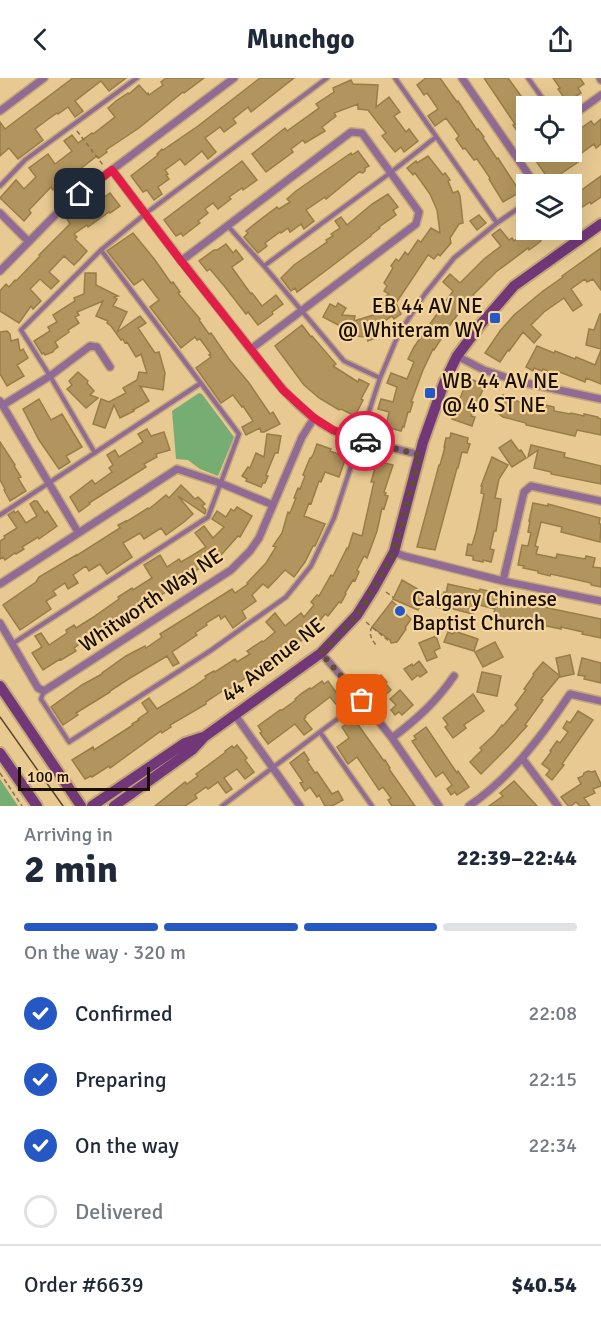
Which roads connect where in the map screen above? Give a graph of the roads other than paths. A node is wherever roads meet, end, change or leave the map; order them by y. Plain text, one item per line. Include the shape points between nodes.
1 (44, 78) edge
2 (137, 78) edge
3 (234, 78) edge
4 (327, 78) edge
5 (395, 78) edge
6 (462, 78) edge
7 (528, 78) edge
8 (601, 95) edge
9 (541, 96) edge
10 (582, 109) edge
11 (0, 111) edge
12 (436, 137) junction
13 (515, 155) joint
14 (112, 170) junction
15 (390, 173) junction
16 (528, 174) edge
17 (0, 186) edge
18 (516, 210) edge
19 (0, 213) edge
20 (145, 214) junction
21 (497, 223) junction
22 (601, 224) edge
23 (227, 225) junction
24 (28, 241) junction
25 (576, 242) joint
26 (101, 250) junction
27 (181, 261) junction
28 (264, 266) junction
29 (0, 271) edge
30 (302, 311) junction
31 (251, 349) junction
32 (457, 356) junction
33 (110, 367) dead end
34 (50, 376) junction
35 (380, 378) junction
36 (201, 383) junction
37 (601, 399) edge
38 (1, 403) edge
39 (314, 418) junction
40 (359, 439) junction
41 (95, 453) junction
42 (420, 455) junction
43 (49, 483) junction
44 (220, 483) junction
45 (601, 501) edge
46 (273, 505) junction
47 (0, 515) edge
48 (78, 532) junction
49 (394, 552) junction
50 (503, 580) junction
51 (0, 584) edge
52 (601, 601) edge
53 (0, 623) edge
54 (12, 644) junction
55 (321, 653) junction
56 (454, 676) dead end
57 (0, 686) edge
58 (44, 691) junction
59 (362, 700) junction
60 (601, 701) edge
61 (235, 715) junction
62 (320, 732) junction
63 (204, 737) junction
64 (392, 738) junction
65 (0, 753) edge
66 (522, 758) junction
67 (272, 768) junction
68 (116, 805) edge
69 (37, 806) edge
70 (81, 806) edge
71 (92, 806) edge
72 (222, 806) edge
73 (300, 806) edge
74 (372, 806) edge
75 (439, 806) edge
76 (469, 806) edge
77 (558, 806) edge

1 - 11 street
2 - 17 lane via 25,160
3 - 14 street
4 - 20 lane
5 - 12 lane
6 - 13 street
7 - 9 lane
8 - 10 street
12 - 15 lane
12 - 21 lane
13 - 16 street
14 - 20 street
14 - 24 street via 63,206
15 - 23 street via 362,133 351,132
15 - 28 lane
15 - 30 street via 419,212 416,224
18 - 21 lane
19 - 24 street
20 - 26 lane
20 - 27 street
21 - 35 lane via 454,258 425,294 399,333
22 - 25 street, 44 Avenue NE
23 - 27 street
23 - 28 lane
24 - 29 street
25 - 32 street, 44 Avenue NE via 514,286
26 - 34 lane via 21,330
26 - 36 lane
27 - 31 street
28 - 30 lane
30 - 31 street
30 - 35 lane via 344,361
31 - 39 street via 283,390
32 - 37 street via 517,381
32 - 42 street, 44 Avenue NE
33 - 34 street via 97,347 90,346
34 - 38 street
34 - 41 lane
35 - 40 lane
36 - 41 lane
36 - 44 lane via 239,434
38 - 43 street
39 - 40 street
39 - 46 street, Whitworth Way NE
40 - 42 street
40 - 58 lane via 334,518 311,566 286,597 69,742 41,699
41 - 43 lane
42 - 49 street, 44 Avenue NE
43 - 47 lane
43 - 48 street
44 - 46 street
44 - 48 street via 177,469
44 - 54 lane via 208,517
45 - 50 street via 531,486 524,492
46 - 58 street, Whitworth Way NE via 259,538 231,570
48 - 51 street
49 - 50 street
49 - 55 street, 44 Avenue NE via 357,615
50 - 52 street
53 - 54 street
54 - 58 street via 38,688
55 - 59 street
55 - 61 street, 44 Avenue NE
56 - 64 street via 441,695
57 - 70 street
59 - 62 lane
59 - 64 street
60 - 66 street via 570,694
61 - 63 street, 44 Avenue NE
61 - 67 street
62 - 67 lane
62 - 74 lane
63 - 68 street, 44 Avenue NE
63 - 71 street, 44 Avenue NE via 185,742
64 - 75 street
65 - 69 street
66 - 76 street
66 - 77 street
67 - 72 lane
67 - 73 street

